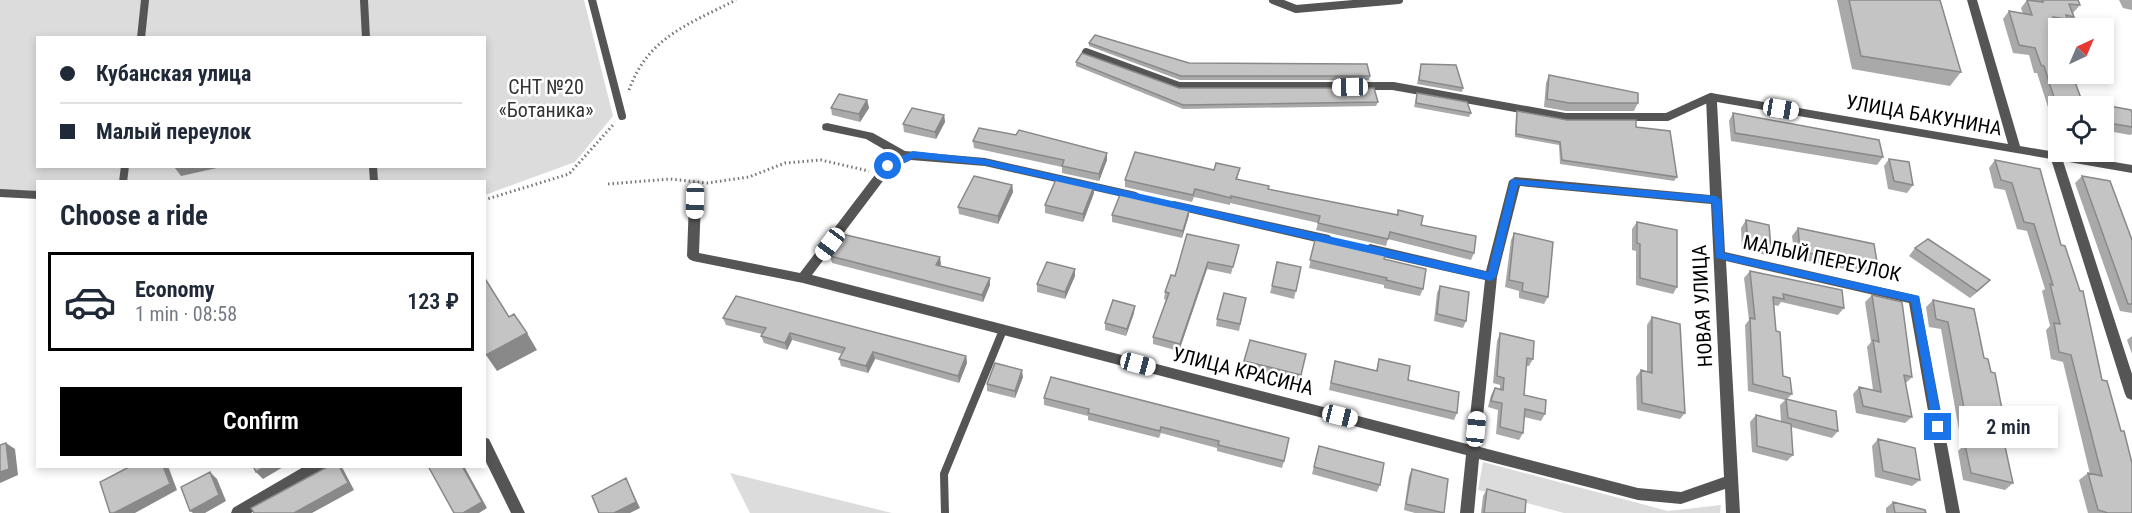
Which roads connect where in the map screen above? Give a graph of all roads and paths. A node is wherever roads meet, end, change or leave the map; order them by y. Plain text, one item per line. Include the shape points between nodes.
1 (145, 0) edge
2 (364, 0) edge
3 (592, 0) edge
4 (736, 0) edge
5 (1273, 0) edge
6 (1399, 0) edge
7 (1972, 0) edge
8 (141, 36) edge
9 (366, 36) edge
10 (1086, 52) edge
11 (1711, 97) junction
12 (622, 116) junction
13 (827, 127) dead end
14 (2015, 149) junction
15 (913, 154) junction
16 (2048, 155) edge
17 (2058, 162) edge
18 (2091, 162) edge
19 (2132, 169) edge
20 (882, 174) junction
21 (608, 184) dead end
22 (0, 193) edge
23 (36, 195) edge
24 (486, 199) edge
25 (1716, 200) junction
26 (695, 201) dead end
27 (1719, 255) junction
28 (1491, 277) junction
29 (803, 278) junction
30 (1003, 330) junction
31 (2132, 394) edge
32 (486, 447) edge
33 (1474, 451) junction
34 (315, 468) edge
35 (1731, 481) junction
36 (238, 513) edge
37 (518, 513) edge
38 (945, 513) edge
39 (1467, 513) edge
40 (1733, 513) edge
41 (1953, 513) edge

1 - 8 lane
2 - 9 lane
3 - 12 lane
4 - 12 path via 657,42 634,70
5 - 6 lane via 1296,9
7 - 14 street
10 - 11 lane via 1179,86 1393,86 1565,117 1667,117
11 - 14 street, УЛИЦА БАКУНИНА
11 - 25 street, НОВАЯ УЛИЦА
12 - 24 path via 569,174
13 - 15 street via 869,136 902,155
14 - 16 street, УЛИЦА БАКУНИНА
15 - 20 street via 888,166
15 - 28 street via 985,162
17 - 31 street
18 - 19 street, УЛИЦА БАКУНИНА
20 - 21 path via 821,159 784,163 749,177 707,183 670,179
20 - 29 street
22 - 23 street
25 - 27 street, НОВАЯ УЛИЦА
25 - 28 street via 1515,181
26 - 29 street, УЛИЦА КРАСИНА via 693,256
27 - 35 street, НОВАЯ УЛИЦА
27 - 41 street, МАЛЫЙ ПЕРЕУЛОК via 1915,298
28 - 33 street
29 - 30 street, УЛИЦА КРАСИНА
30 - 33 street, УЛИЦА КРАСИНА
30 - 38 lane via 944,474
32 - 37 street
33 - 35 street, УЛИЦА КРАСИНА via 1638,494 1681,498
33 - 39 street
34 - 36 street
35 - 40 street, НОВАЯ УЛИЦА

